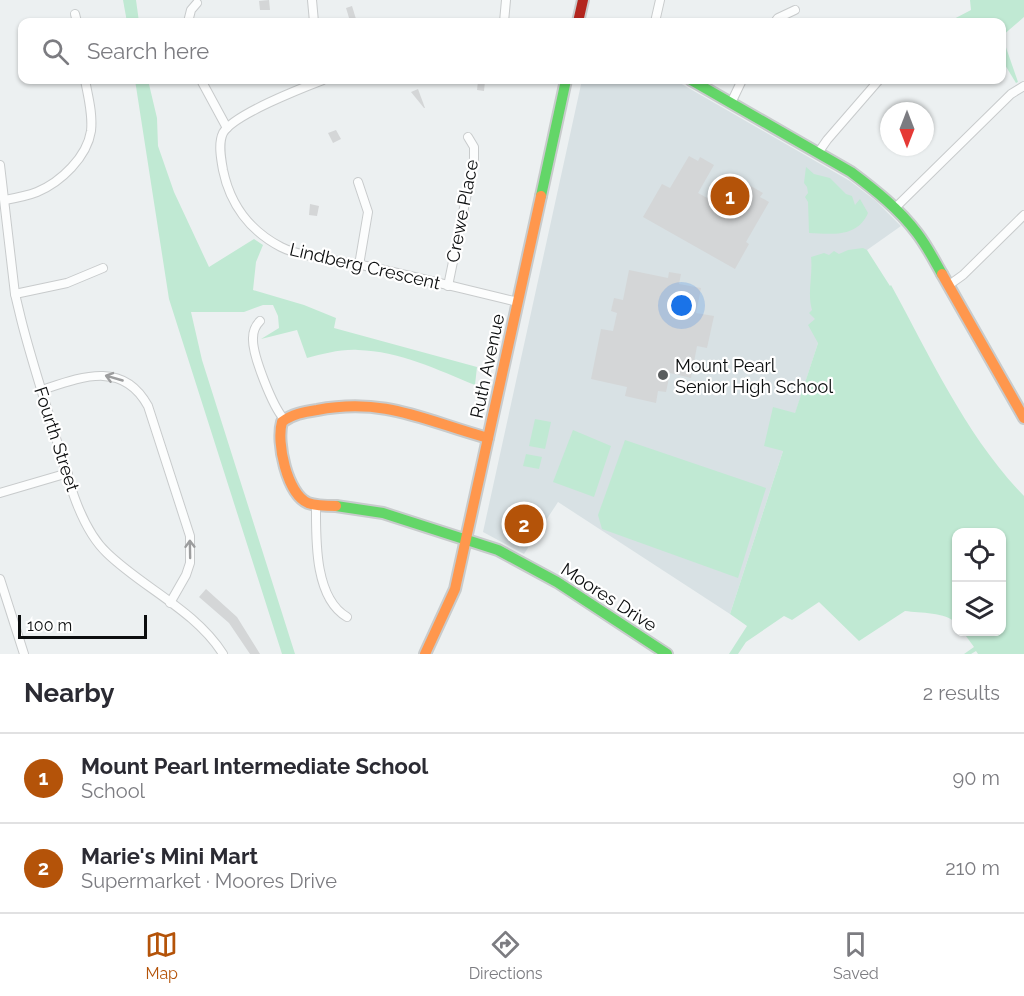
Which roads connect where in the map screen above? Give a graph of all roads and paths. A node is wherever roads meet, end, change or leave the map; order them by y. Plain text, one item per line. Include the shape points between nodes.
1 (312, 0) edge
2 (506, 0) edge
3 (583, 0) edge
4 (660, 0) edge
5 (197, 3) dead end
6 (795, 10) dead end
7 (189, 18) edge
8 (314, 18) edge
9 (504, 18) edge
10 (579, 18) edge
11 (656, 18) edge
12 (778, 18) edge
13 (86, 84) edge
14 (203, 84) edge
15 (313, 84) edge
16 (565, 84) edge
17 (698, 84) edge
18 (740, 84) edge
19 (875, 84) edge
20 (1024, 86) edge
21 (731, 103) junction
22 (227, 128) junction
23 (468, 136) dead end
24 (818, 153) junction
25 (0, 165) edge
26 (358, 182) dead end
27 (5, 200) junction
28 (895, 208) junction
29 (1024, 215) edge
30 (359, 265) junction
31 (103, 268) dead end
32 (949, 285) junction
33 (448, 286) junction
34 (15, 294) junction
35 (518, 302) junction
36 (260, 321) dead end
37 (42, 390) junction
38 (1024, 418) edge
39 (285, 419) junction
40 (488, 438) junction
41 (68, 473) junction
42 (0, 493) edge
43 (315, 505) junction
44 (466, 540) junction
45 (0, 579) edge
46 (171, 603) junction
47 (347, 617) dead end
48 (24, 654) edge
49 (223, 654) edge
50 (425, 654) edge
51 (667, 654) edge

1 - 8 street
2 - 9 street
3 - 10 street
4 - 11 street
5 - 7 street
6 - 12 street
13 - 27 street via 91,126 83,150 52,184
14 - 22 street
15 - 22 street via 273,101
16 - 35 street, Ruth Avenue
17 - 21 street
18 - 21 street
19 - 24 street
20 - 28 street via 1015,90
21 - 24 street
22 - 30 street, Lindberg Crescent via 220,144 222,168 230,194 248,222 287,249
23 - 33 street, Crewe Place via 474,147 474,159
24 - 28 street via 867,183
25 - 27 street, Fourth Street
26 - 30 street via 368,212
27 - 34 street, Fourth Street
28 - 32 street via 918,234
29 - 32 street
30 - 33 street, Lindberg Crescent
31 - 34 street via 67,283
32 - 38 street
33 - 35 street, Lindberg Crescent
34 - 37 street, Fourth Street
35 - 40 street, Ruth Avenue
36 - 39 street via 254,329 253,344 267,388
37 - 41 street, Fourth Street
46 -> 37 street via 190,563 189,536 144,398 112,376 86,376
39 - 40 street via 325,408 378,407 415,414
39 - 43 street via 279,439 291,480 302,499
40 - 44 street, Ruth Avenue
41 - 42 street
41 - 46 street, Fourth Street via 83,516 106,552
43 - 44 street, Moores Drive via 374,511
43 - 47 street via 319,566 331,601
44 - 50 street, Ruth Avenue via 455,589
44 - 51 street, Moores Drive via 532,567
45 - 48 street
46 - 49 street, Fourth Street via 204,629

